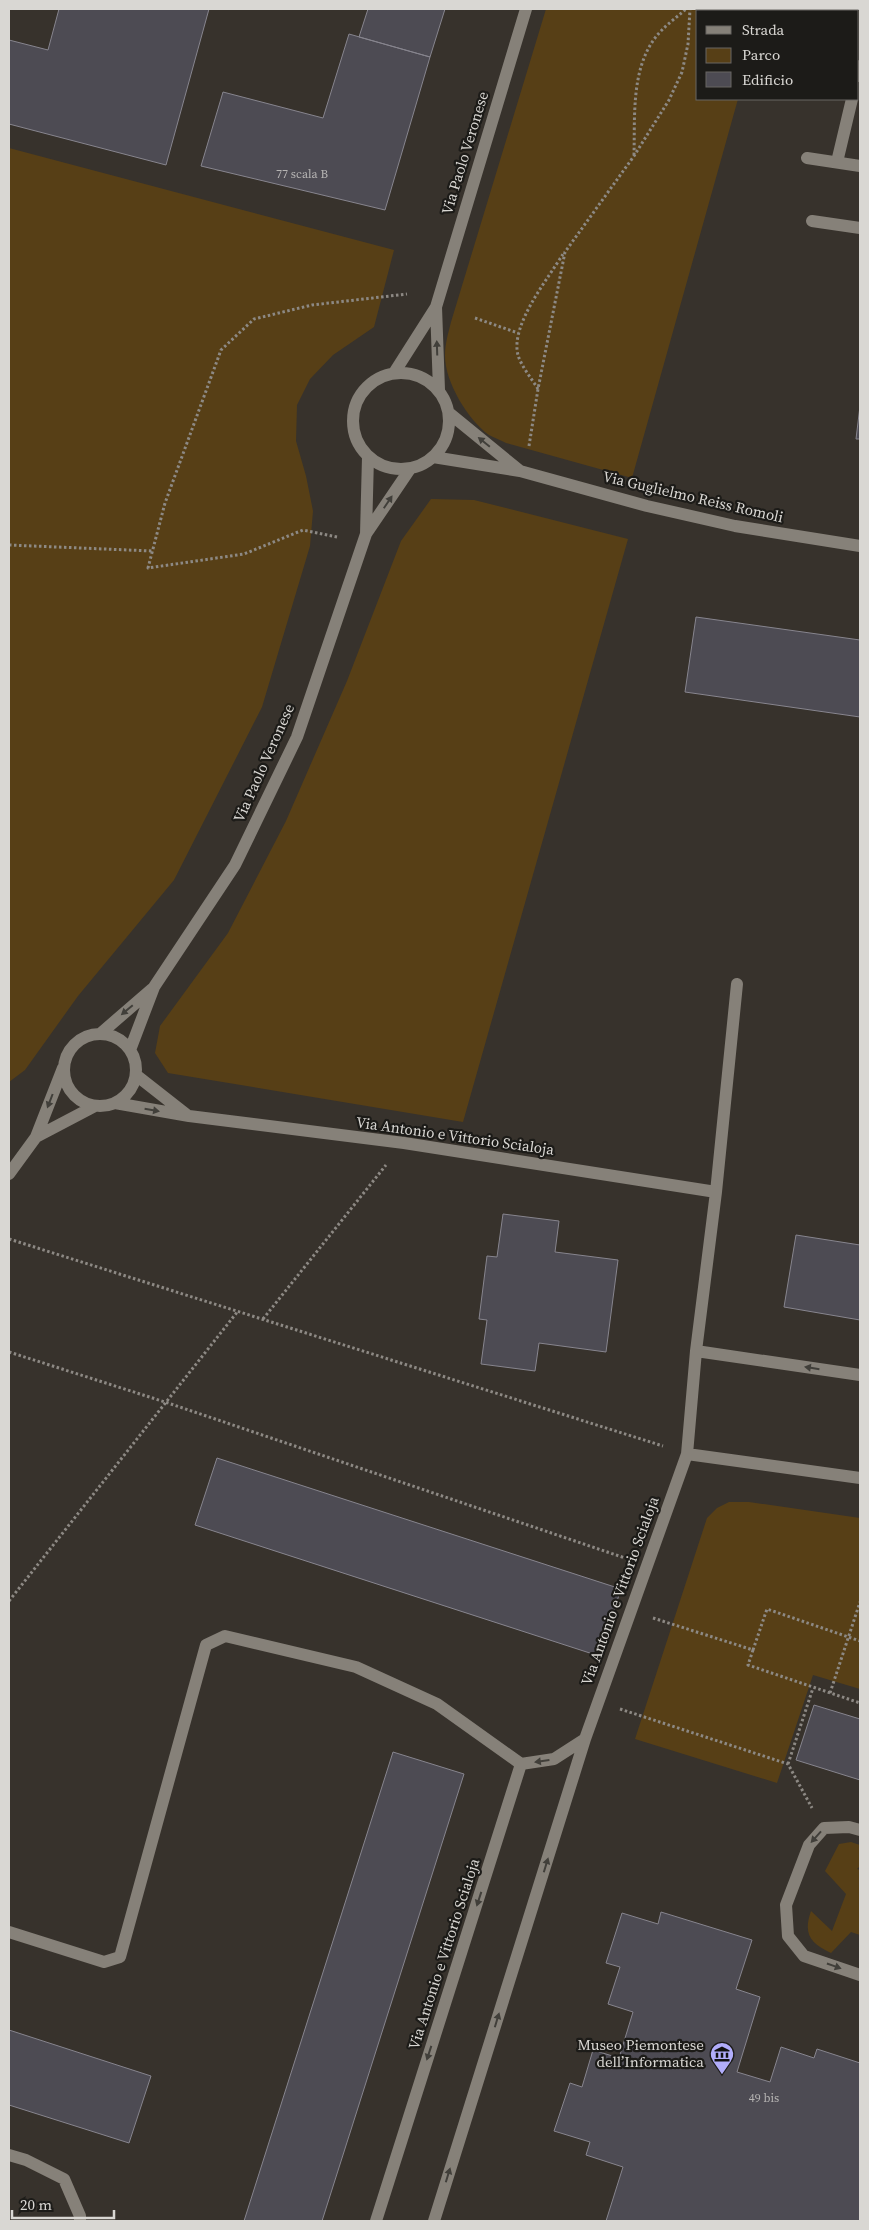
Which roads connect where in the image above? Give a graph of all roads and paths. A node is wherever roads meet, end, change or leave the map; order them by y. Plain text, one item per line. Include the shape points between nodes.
1 (526, 9) edge
2 (688, 9) edge
3 (852, 100) edge
4 (634, 156) junction
5 (807, 158) dead end
6 (837, 162) junction
7 (860, 166) edge
8 (812, 220) dead end
9 (860, 228) edge
10 (565, 252) junction
11 (407, 294) dead end
12 (436, 307) junction
13 (475, 318) dead end
14 (518, 333) junction
15 (394, 373) junction
16 (538, 389) junction
17 (438, 390) junction
18 (449, 413) junction
19 (368, 457) junction
20 (433, 457) junction
21 (410, 469) junction
22 (520, 471) junction
23 (366, 534) junction
24 (337, 537) dead end
25 (9, 545) edge
26 (860, 546) edge
27 (152, 551) junction
28 (737, 984) dead end
29 (154, 987) junction
30 (100, 1034) junction
31 (130, 1050) junction
32 (64, 1065) junction
33 (136, 1075) junction
34 (115, 1103) junction
35 (95, 1106) junction
36 (189, 1116) junction
37 (36, 1138) junction
38 (404, 1143) junction
39 (9, 1174) edge
40 (716, 1192) junction
41 (9, 1238) edge
42 (238, 1311) junction
43 (263, 1319) junction
44 (696, 1351) junction
45 (9, 1352) edge
46 (860, 1375) edge
47 (166, 1402) junction
48 (686, 1454) junction
49 (860, 1478) edge
50 (647, 1565) junction
51 (9, 1601) edge
52 (860, 1602) edge
53 (631, 1611) junction
54 (849, 1637) junction
55 (860, 1640) edge
56 (753, 1650) junction
57 (813, 1688) junction
58 (830, 1693) junction
59 (598, 1701) junction
60 (860, 1703) edge
61 (585, 1739) junction
62 (521, 1764) junction
63 (788, 1764) junction
64 (824, 1828) junction
65 (860, 1830) edge
66 (9, 1932) edge
67 (860, 1975) edge
68 (9, 2155) edge
69 (80, 2221) edge
70 (376, 2221) edge
71 (434, 2221) edge

1 - 12 street, Via Paolo Veronese
2 - 4 path via 688,44 682,72 669,100
2 - 4 path via 656,37 642,58 636,97
3 - 6 street
4 - 10 path
5 - 6 street
6 - 7 street
8 - 9 street
10 - 14 path via 528,310
10 - 16 path
11 - 27 path via 312,305 254,319 221,350 165,503
12 - 15 street, Via Paolo Veronese
17 -> 12 street, Via Paolo Veronese
13 - 14 path
14 - 16 path via 518,356
15 - 17 street via 410,373 426,379
15 - 19 street via 379,377 367,387 353,414 354,430
16 - 22 path via 529,449
17 - 18 street
18 - 20 street via 449,429 444,444
22 -> 18 street
19 - 21 street via 380,465
19 - 23 street, Via Paolo Veronese
20 - 21 street
20 - 22 street
23 -> 21 street, Via Paolo Veronese
22 - 26 street, Via Guglielmo Reiss Romoli via 726,524
23 - 29 street, Via Paolo Veronese via 297,738 234,865
24 - 27 path via 303,530 244,554 148,568
25 - 27 path
28 - 40 street, Via Antonio e Vittorio Scialoja
29 -> 30 street, Via Paolo Veronese
29 - 31 street, Via Paolo Veronese
30 - 31 street via 112,1035
30 - 32 street via 72,1046
31 - 33 street
32 - 35 street via 64,1076 75,1096
32 -> 37 street
33 - 34 street via 132,1087
33 - 36 street
34 - 35 street
34 -> 36 street, Via Antonio e Vittorio Scialoja
35 - 37 street
36 - 38 street, Via Antonio e Vittorio Scialoja
37 - 39 street
38 - 40 street, Via Antonio e Vittorio Scialoja
38 - 43 path
40 - 44 street, Via Antonio e Vittorio Scialoja
41 - 42 path
42 - 43 path
42 - 47 path
43 - 48 path
46 -> 44 street
44 - 48 street, Via Antonio e Vittorio Scialoja
45 - 47 path
47 - 50 path
47 - 51 path
48 - 49 street
48 - 50 street, Via Antonio e Vittorio Scialoja
50 - 53 street, Via Antonio e Vittorio Scialoja
52 - 54 path
53 - 56 path
53 - 59 street, Via Antonio e Vittorio Scialoja
54 - 55 path
54 - 56 path via 767,1609
54 - 58 path
56 - 57 path via 748,1665
57 - 58 path
57 - 63 path
58 - 60 path
59 - 61 street, Via Antonio e Vittorio Scialoja
59 - 63 path
61 -> 62 street via 554,1759
71 -> 61 street, Via Antonio e Vittorio Scialoja
62 - 66 street via 437,1704 356,1666 225,1636 206,1645 120,1957 104,1962
62 -> 70 street, Via Antonio e Vittorio Scialoja
63 - 64 path
64 - 65 street
64 -> 67 street via 809,1846 786,1905 788,1936 804,1956
68 - 69 street via 64,2179

